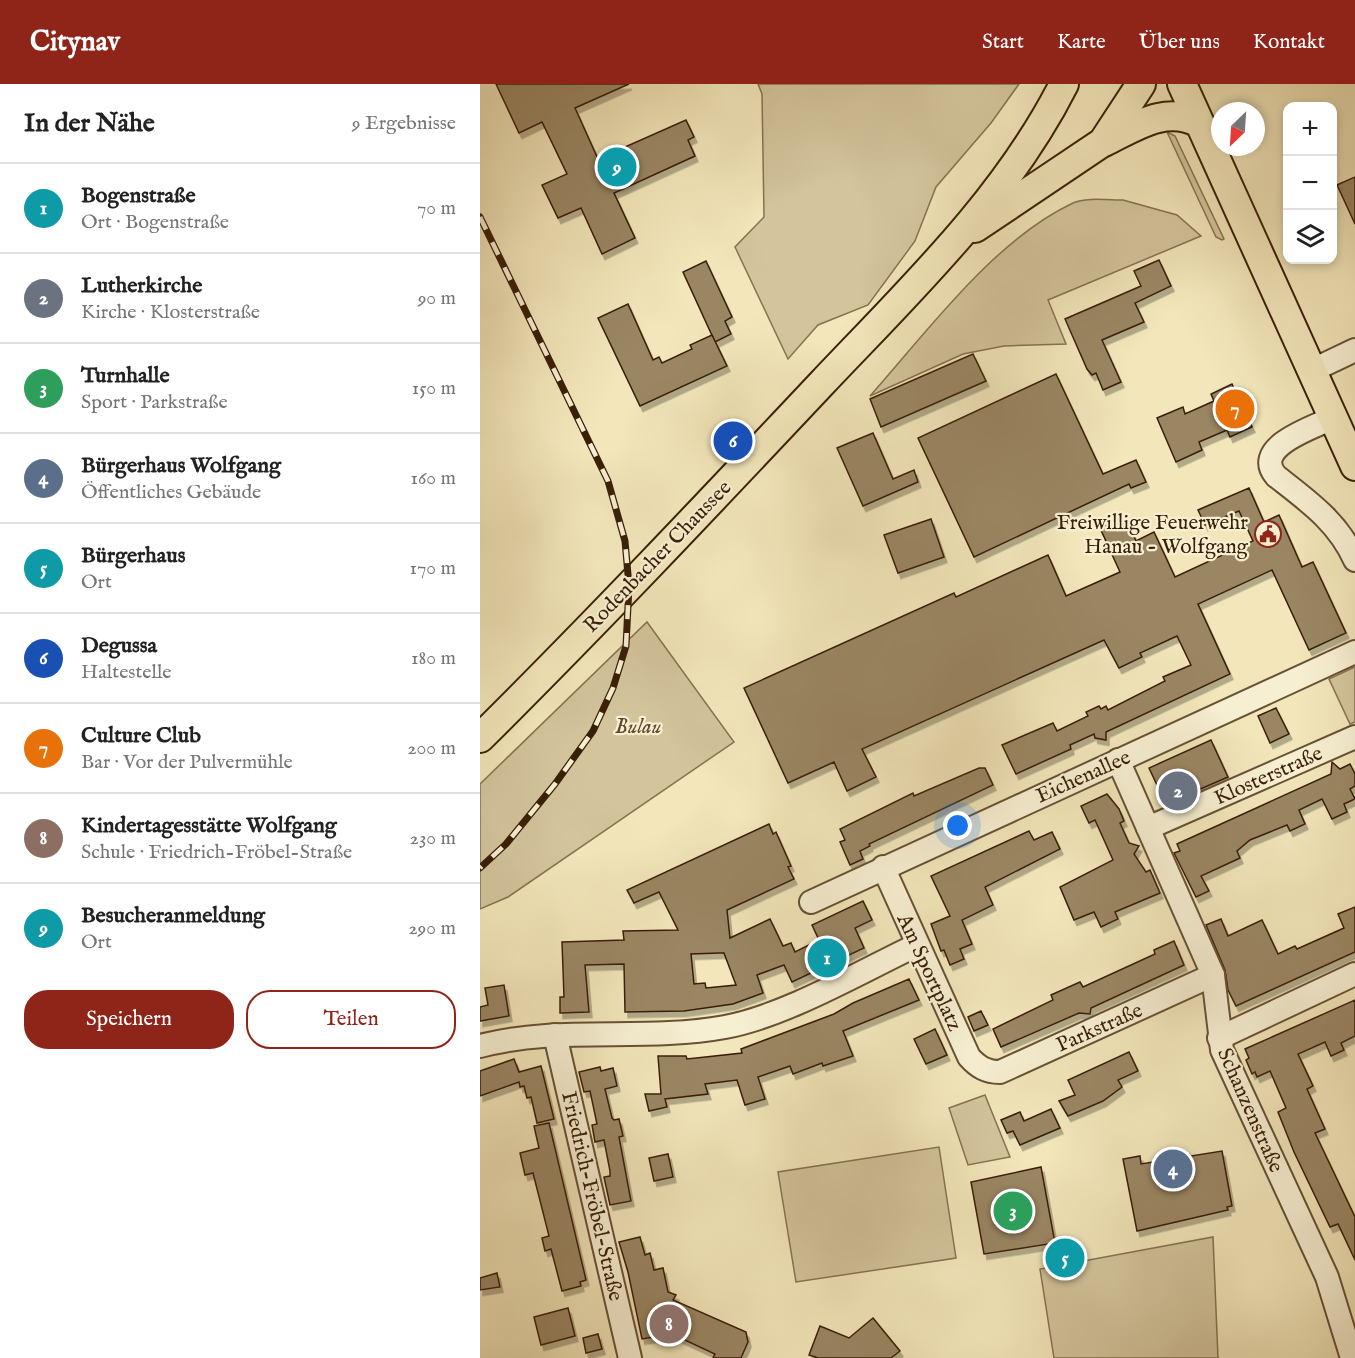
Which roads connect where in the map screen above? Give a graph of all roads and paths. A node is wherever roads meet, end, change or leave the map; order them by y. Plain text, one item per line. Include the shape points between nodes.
1 (1064, 84) edge
2 (1141, 84) edge
3 (1182, 84) edge
4 (1199, 123) junction
5 (1102, 142) junction
6 (956, 241) junction
7 (1355, 350) edge
8 (1313, 370) junction
9 (1333, 418) junction
10 (1355, 466) edge
11 (1355, 560) edge
12 (1355, 652) edge
13 (1355, 737) edge
14 (480, 738) edge
15 (1118, 760) junction
16 (1148, 828) junction
17 (883, 867) junction
18 (811, 902) dead end
19 (917, 945) junction
20 (1355, 974) edge
21 (1212, 975) junction
22 (555, 1035) junction
23 (1220, 1038) junction
24 (480, 1046) edge
25 (985, 1070) joint
26 (630, 1358) edge
27 (1352, 1358) edge

1 - 6 main road via 1016,162
2 - 5 main road
3 - 4 main road
4 - 5 main road via 1177,115 1156,117
4 - 8 main road
5 - 6 main road
6 - 14 main road, Rodenbacher Chaussee via 693,520
7 - 8 street
8 - 9 main road
9 - 10 main road
9 - 11 street via 1279,445 1272,454 1271,466 1276,476 1335,526
12 - 15 street, Eichenallee
13 - 16 street, Klosterstraße
15 - 16 street, Schanzenstraße
15 - 17 street, Eichenallee
16 - 21 street, Schanzenstraße
17 - 18 street, Eichenallee
17 - 19 street, Am Sportplatz
19 - 22 street via 777,1011 741,1023 680,1032
19 - 25 street, Am Sportplatz via 969,1057
20 - 23 street
21 - 23 street, Schanzenstraße
21 - 25 street, Parkstraße via 1000,1072
22 - 24 street
22 - 26 street, Friedrich-Fröbel-Straße
23 - 27 street, Schanzenstraße via 1222,1050 1327,1277

